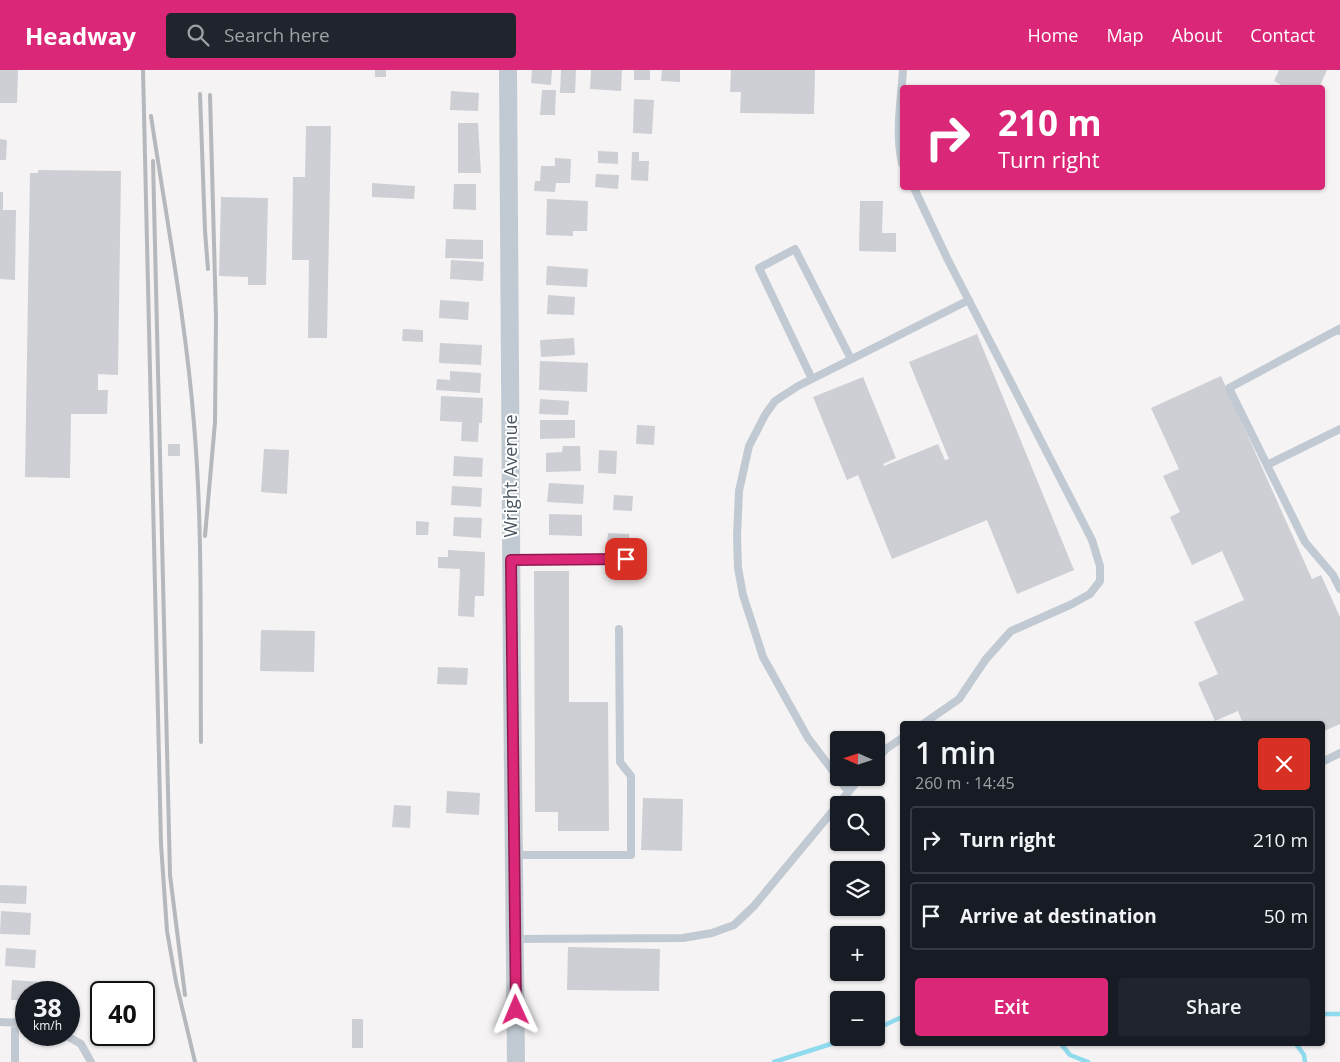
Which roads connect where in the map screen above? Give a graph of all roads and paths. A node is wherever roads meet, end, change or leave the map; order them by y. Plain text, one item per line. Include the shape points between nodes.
1 (508, 70) edge
2 (903, 70) edge
3 (902, 85) edge
4 (900, 104) edge
5 (900, 154) edge
6 (915, 190) edge
7 (969, 300) junction
8 (1340, 331) edge
9 (850, 359) junction
10 (812, 379) junction
11 (1340, 429) edge
12 (1267, 465) junction
13 (626, 559) dead end
14 (511, 560) junction
15 (1337, 573) edge
16 (1340, 589) edge
17 (619, 629) dead end
18 (927, 721) edge
19 (900, 739) edge
20 (885, 750) edge
21 (1340, 753) edge
22 (1325, 760) edge
23 (853, 786) edge
24 (848, 792) junction
25 (514, 855) junction
26 (515, 940) junction
27 (0, 1022) edge
28 (15, 1022) edge
29 (80, 1043) edge
30 (15, 1046) edge
31 (15, 1062) edge
32 (91, 1062) edge
33 (516, 1062) edge

1 - 14 street, Wright Avenue
2 - 3 lane
4 - 5 lane
6 - 7 lane
7 - 9 lane
7 - 18 lane via 1092,540 1100,566 1100,581 1090,594 1070,606 1011,631 986,659 959,699
8 - 12 lane via 1229,388
9 - 10 lane
9 - 10 lane via 795,249 759,268
10 - 24 lane via 775,401 748,446 739,491 738,568 763,657 808,738
11 - 12 lane
12 - 15 lane via 1305,542
13 - 14 lane
14 - 25 street, Wright Avenue
15 - 16 lane
17 - 25 lane via 620,762 631,776 631,854
19 - 20 lane
21 - 22 lane
23 - 24 lane
24 - 26 lane via 754,906 734,925 683,938
25 - 26 street, Wright Avenue
26 - 33 street, Wright Avenue
27 - 28 lane
29 - 32 lane
30 - 31 lane

